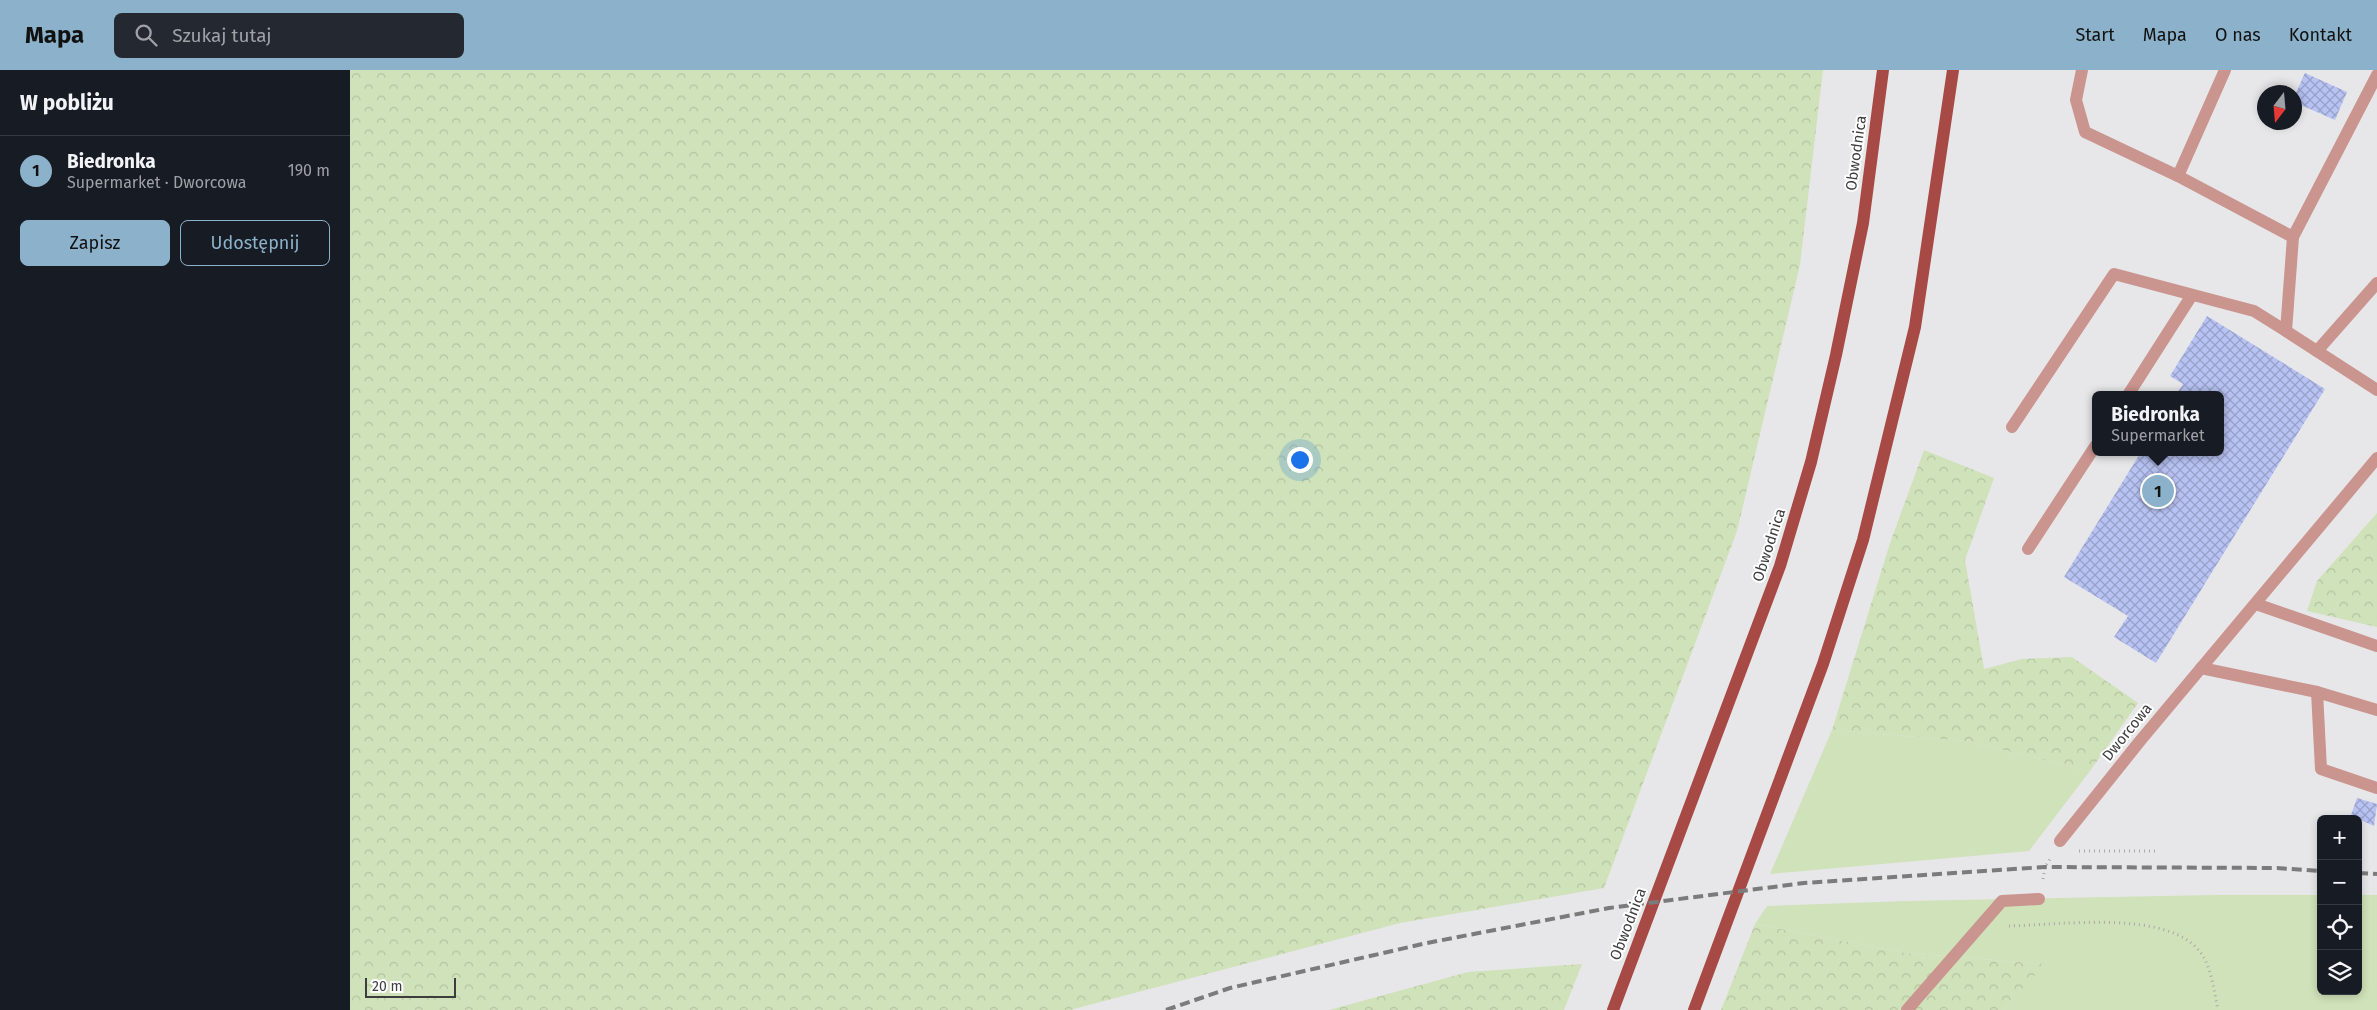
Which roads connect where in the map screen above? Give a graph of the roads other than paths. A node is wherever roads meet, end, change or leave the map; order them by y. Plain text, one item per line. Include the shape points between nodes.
1 (1883, 70) edge
2 (1953, 70) edge
3 (2082, 70) edge
4 (2225, 70) edge
5 (2377, 75) edge
6 (2178, 176) junction
7 (2293, 236) junction
8 (2377, 282) edge
9 (2192, 295) junction
10 (2286, 331) junction
11 (2317, 351) junction
12 (2377, 390) edge
13 (2131, 391) edge
14 (2012, 427) dead end
15 (2092, 450) edge
16 (2377, 458) edge
17 (2028, 549) dead end
18 (2256, 604) junction
19 (2377, 646) edge
20 (2202, 668) junction
21 (2317, 692) junction
22 (2377, 710) edge
23 (2377, 788) edge
24 (2057, 846) road end
25 (2039, 899) road end
26 (1613, 1010) edge
27 (1694, 1010) edge
28 (1907, 1010) edge

1 - 26 main road, Obwodnica via 1863,222 1811,462 1777,576
2 - 27 main road via 1915,327 1863,540 1823,664
3 - 6 street via 2076,100 2085,132
4 - 6 street
5 - 7 street
6 - 7 street
7 - 10 street
8 - 11 street
9 - 10 street via 2254,311
9 - 13 street
9 - 14 street via 2114,274
10 - 11 street
11 - 12 street
15 - 17 street
16 - 18 street, Dworcowa
18 - 19 street
18 - 20 street, Dworcowa
20 - 21 street
20 - 24 street, Dworcowa
21 - 22 street
21 - 23 street via 2322,769
25 - 28 street via 2002,901

